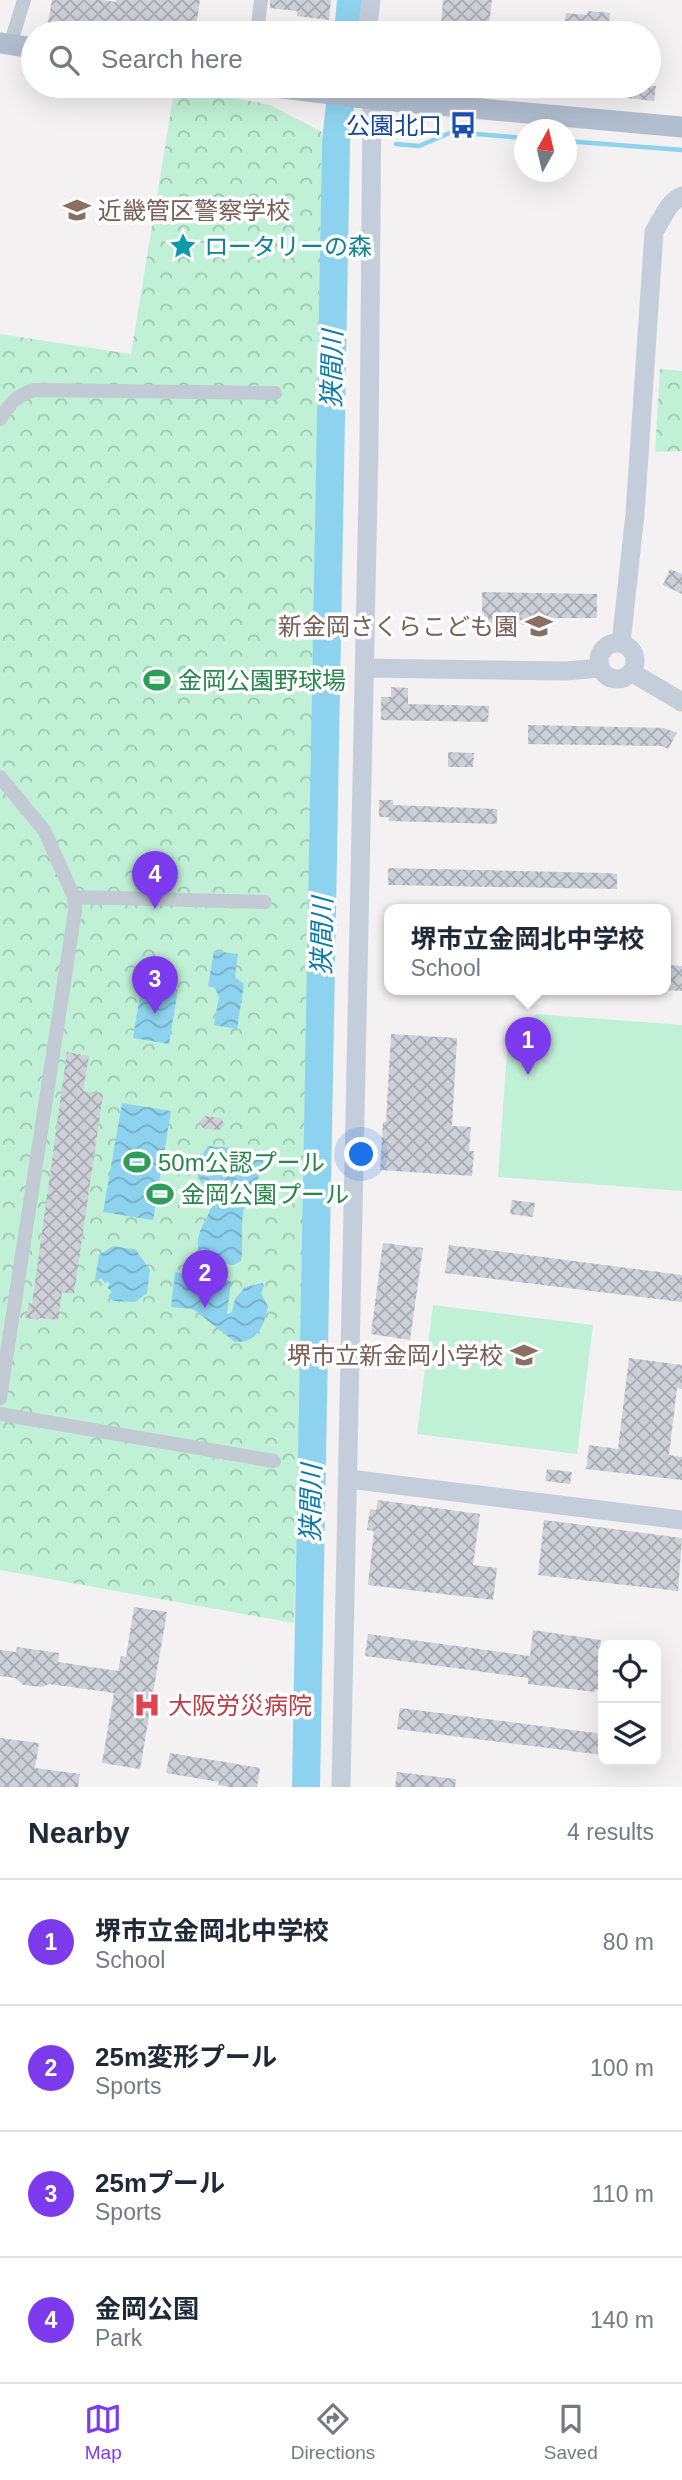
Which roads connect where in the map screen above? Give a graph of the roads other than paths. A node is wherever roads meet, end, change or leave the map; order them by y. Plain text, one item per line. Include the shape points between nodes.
1 (24, 0) edge
2 (261, 0) edge
3 (371, 0) edge
4 (258, 21) edge
5 (368, 21) edge
6 (5, 44) edge
7 (355, 98) edge
8 (386, 98) edge
9 (682, 127) edge
10 (682, 196) edge
11 (275, 393) dead end
12 (0, 419) edge
13 (621, 643) junction
14 (365, 668) junction
15 (600, 668) junction
16 (631, 672) junction
17 (682, 702) edge
18 (0, 777) edge
19 (74, 897) junction
20 (265, 902) dead end
21 (0, 1398) edge
22 (0, 1414) edge
23 (274, 1461) dead end
24 (349, 1479) junction
25 (682, 1520) edge
26 (341, 1787) edge

1 - 6 street
2 - 4 street
3 - 5 street
7 - 14 street
8 - 9 main road
10 - 13 street via 667,209 654,232 636,500
11 - 12 street via 34,390 11,402
13 - 15 street via 601,651
13 - 16 street via 634,655
14 - 15 street
14 - 24 street
15 - 16 street via 614,679
16 - 17 street
18 - 19 street via 44,830
19 - 20 street
19 - 21 street
22 - 23 street
24 - 25 street
24 - 26 street

